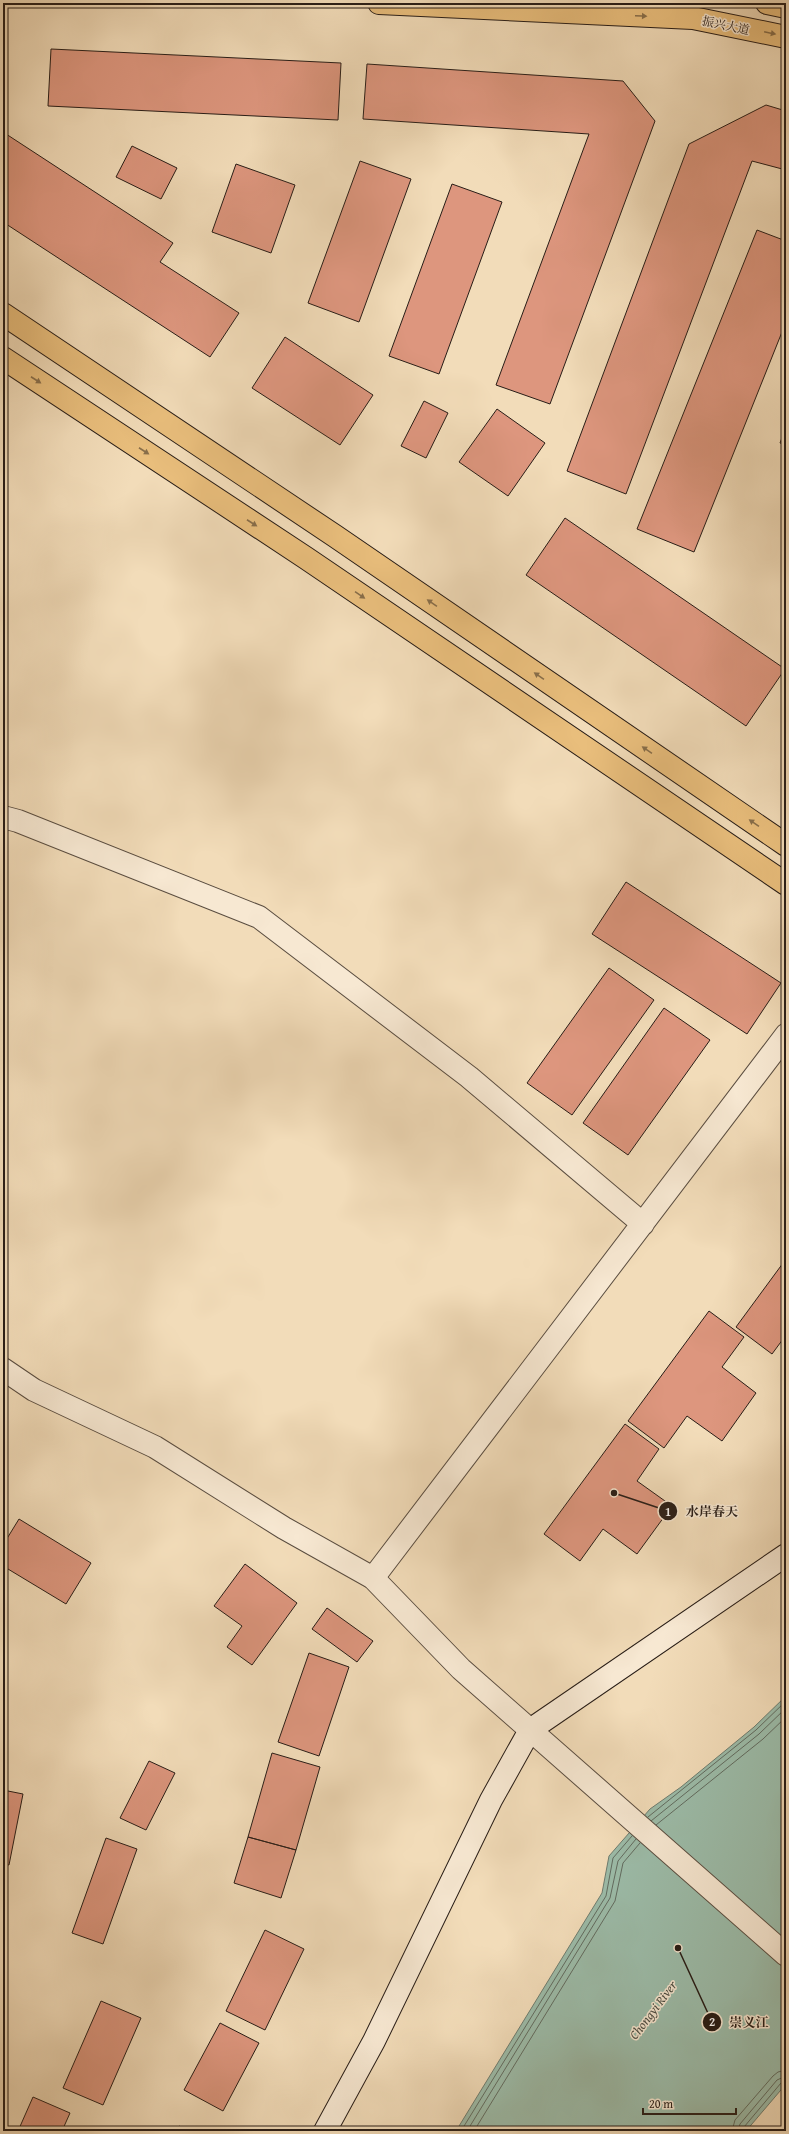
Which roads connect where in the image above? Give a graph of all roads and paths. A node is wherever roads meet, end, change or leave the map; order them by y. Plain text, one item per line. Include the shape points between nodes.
1 (379, 3) edge
2 (767, 3) edge
3 (786, 7) edge
4 (786, 37) edge
5 (3, 314) edge
6 (3, 358) edge
7 (3, 817) edge
8 (786, 845) edge
9 (786, 884) edge
10 (786, 1035) edge
11 (643, 1224) junction
12 (3, 1369) edge
13 (786, 1555) edge
14 (373, 1578) junction
15 (530, 1730) junction
16 (786, 1955) edge
17 (325, 2131) edge

1 -> 4 main road, 振兴大道 via 692,18
2 - 3 main road
8 -> 5 main road via 335,536
6 -> 9 main road via 299,554
7 - 11 street via 259,917 474,1080
10 - 11 street
11 - 14 street
12 - 14 street via 34,1390 155,1447 284,1528
13 - 15 street
14 - 15 street via 461,1669
15 - 16 street
15 - 17 street via 490,1800 374,2041

